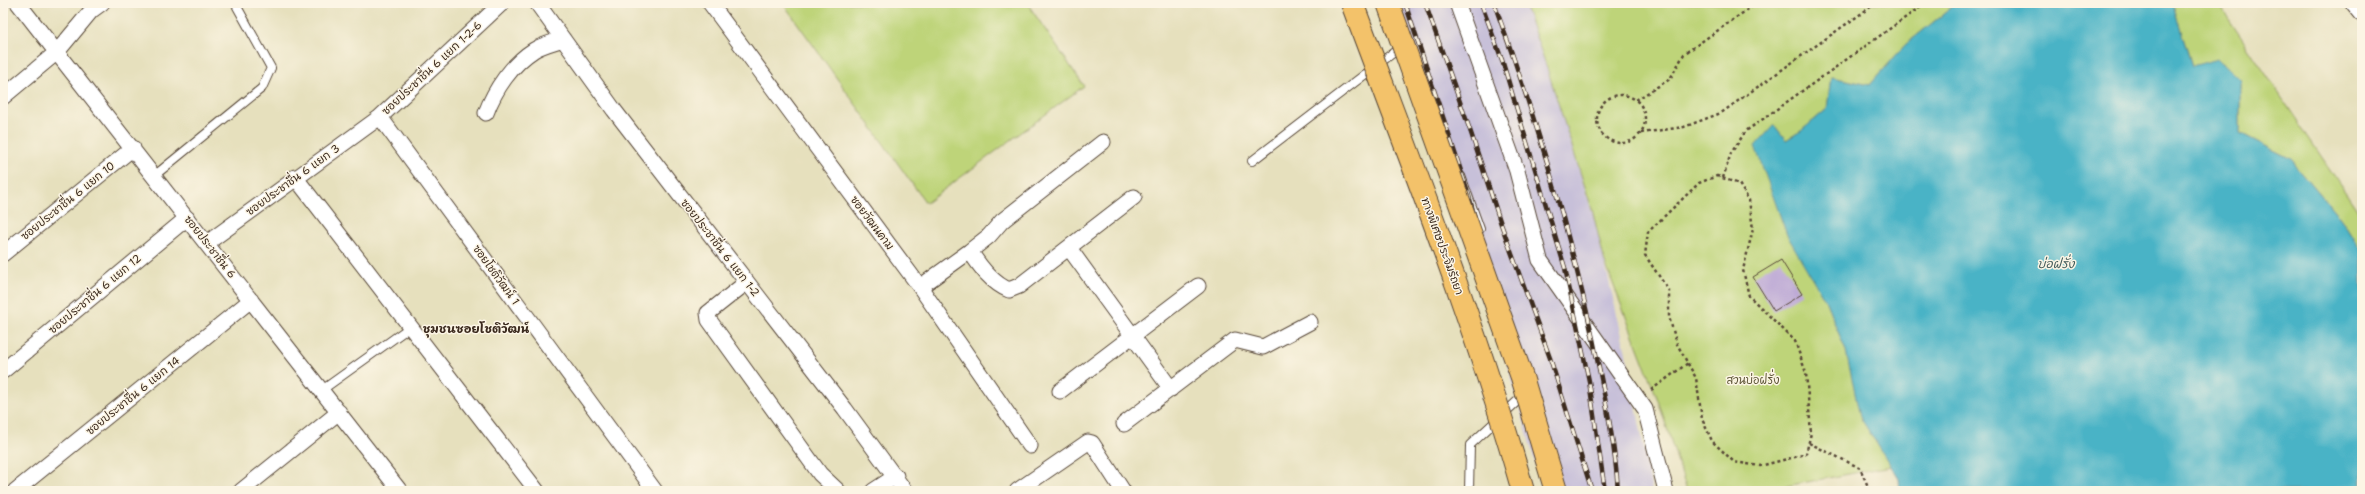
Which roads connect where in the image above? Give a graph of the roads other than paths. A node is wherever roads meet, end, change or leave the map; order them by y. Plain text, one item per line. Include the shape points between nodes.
1 (18, 3) edge
2 (102, 3) edge
3 (235, 3) edge
4 (502, 3) edge
5 (537, 3) edge
6 (710, 3) edge
7 (1352, 3) edge
8 (1389, 3) edge
9 (1457, 3) edge
10 (2353, 3) edge
11 (2362, 14) edge
12 (563, 39) junction
13 (1406, 44) junction
14 (57, 52) junction
15 (3, 97) edge
16 (486, 113) dead end
17 (380, 117) junction
18 (1103, 142) dead end
19 (133, 148) junction
20 (1252, 161) dead end
21 (154, 176) junction
22 (295, 177) junction
23 (1134, 197) dead end
24 (187, 218) junction
25 (1483, 237) dead end
26 (207, 243) junction
27 (1069, 248) junction
28 (970, 252) junction
29 (3, 254) edge
30 (747, 282) junction
31 (1498, 282) dead end
32 (1198, 286) dead end
33 (920, 287) junction
34 (251, 300) junction
35 (1310, 322) dead end
36 (410, 327) junction
37 (1133, 335) junction
38 (3, 370) edge
39 (1534, 388) junction
40 (1171, 389) junction
41 (322, 390) junction
42 (1060, 391) dead end
43 (339, 412) junction
44 (1124, 424) dead end
45 (1030, 446) dead end
46 (896, 476) junction
47 (19, 490) edge
48 (241, 491) edge
49 (400, 491) edge
50 (537, 491) edge
51 (655, 491) edge
52 (838, 491) edge
53 (873, 491) edge
54 (905, 491) edge
55 (1017, 491) edge
56 (1123, 491) edge
57 (1469, 491) edge
58 (1523, 491) edge
59 (1556, 491) edge
60 (1564, 491) edge
61 (1666, 491) edge

1 - 14 street, ซอยประชาชื่น 6
2 - 14 street via 91,11
3 - 21 lane via 271,68 262,88
4 - 17 street, ซอยประชาชื่น 6 แยก 1-2-6
5 - 12 street, ซอยประชาชื่น 6 แยก 1-2
6 - 33 street, ซอยวัฒนคาม
7 - 58 highway, ทางพิเศษประจิมรัถยา, bridge via 1473,332 1504,423
8 - 13 lane
8 - 59 highway, bridge via 1522,377
9 - 61 street via 1517,171 1540,260 1645,409
10 - 11 street
12 - 16 street via 535,49 519,62 504,80
12 - 30 street, ซอยประชาชื่น 6 แยก 1-2
13 - 20 lane
13 - 25 lane via 1468,192
14 - 15 street
14 - 19 street, ซอยประชาชื่น 6
17 - 22 street, ซอยประชาชื่น 6 แยก 3
17 - 51 street, ซอยโชติวัฒน์ 1
18 - 28 street via 1002,221
19 - 21 street, ซอยประชาชื่น 6
19 - 29 street, ซอยประชาชื่น 6 แยก 10
21 - 24 street, ซอยประชาชื่น 6
22 - 26 street, ซอยประชาชื่น 6 แยก 3
22 - 36 street
23 - 27 street
24 - 26 street, ซอยประชาชื่น 6
24 - 38 street, ซอยประชาชื่น 6 แยก 12
26 - 34 street, ซอยประชาชื่น 6
27 - 28 street via 1020,286 1009,290 1000,286
27 - 37 street
28 - 33 street
30 - 46 street, ซอยประชาชื่น 6 แยก 1-2
30 - 52 street via 707,316 820,474
31 - 39 lane via 1512,331
32 - 37 street
33 - 45 street, ซอยวัฒนคาม
34 - 41 street, ซอยประชาชื่น 6
34 - 47 street, ซอยประชาชื่น 6 แยก 14
35 - 40 street via 1263,347 1235,340
36 - 41 lane
36 - 50 street
37 - 40 street
37 - 42 street
39 - 57 lane via 1470,445
39 - 60 lane
40 - 44 street
41 - 43 street, ซอยประชาชื่น 6
43 - 48 street
43 - 49 street, ซอยประชาชื่น 6
46 - 53 street
46 - 54 street, ซอยประชาชื่น 6 แยก 1-2
55 - 56 street via 1088,442 1092,443

